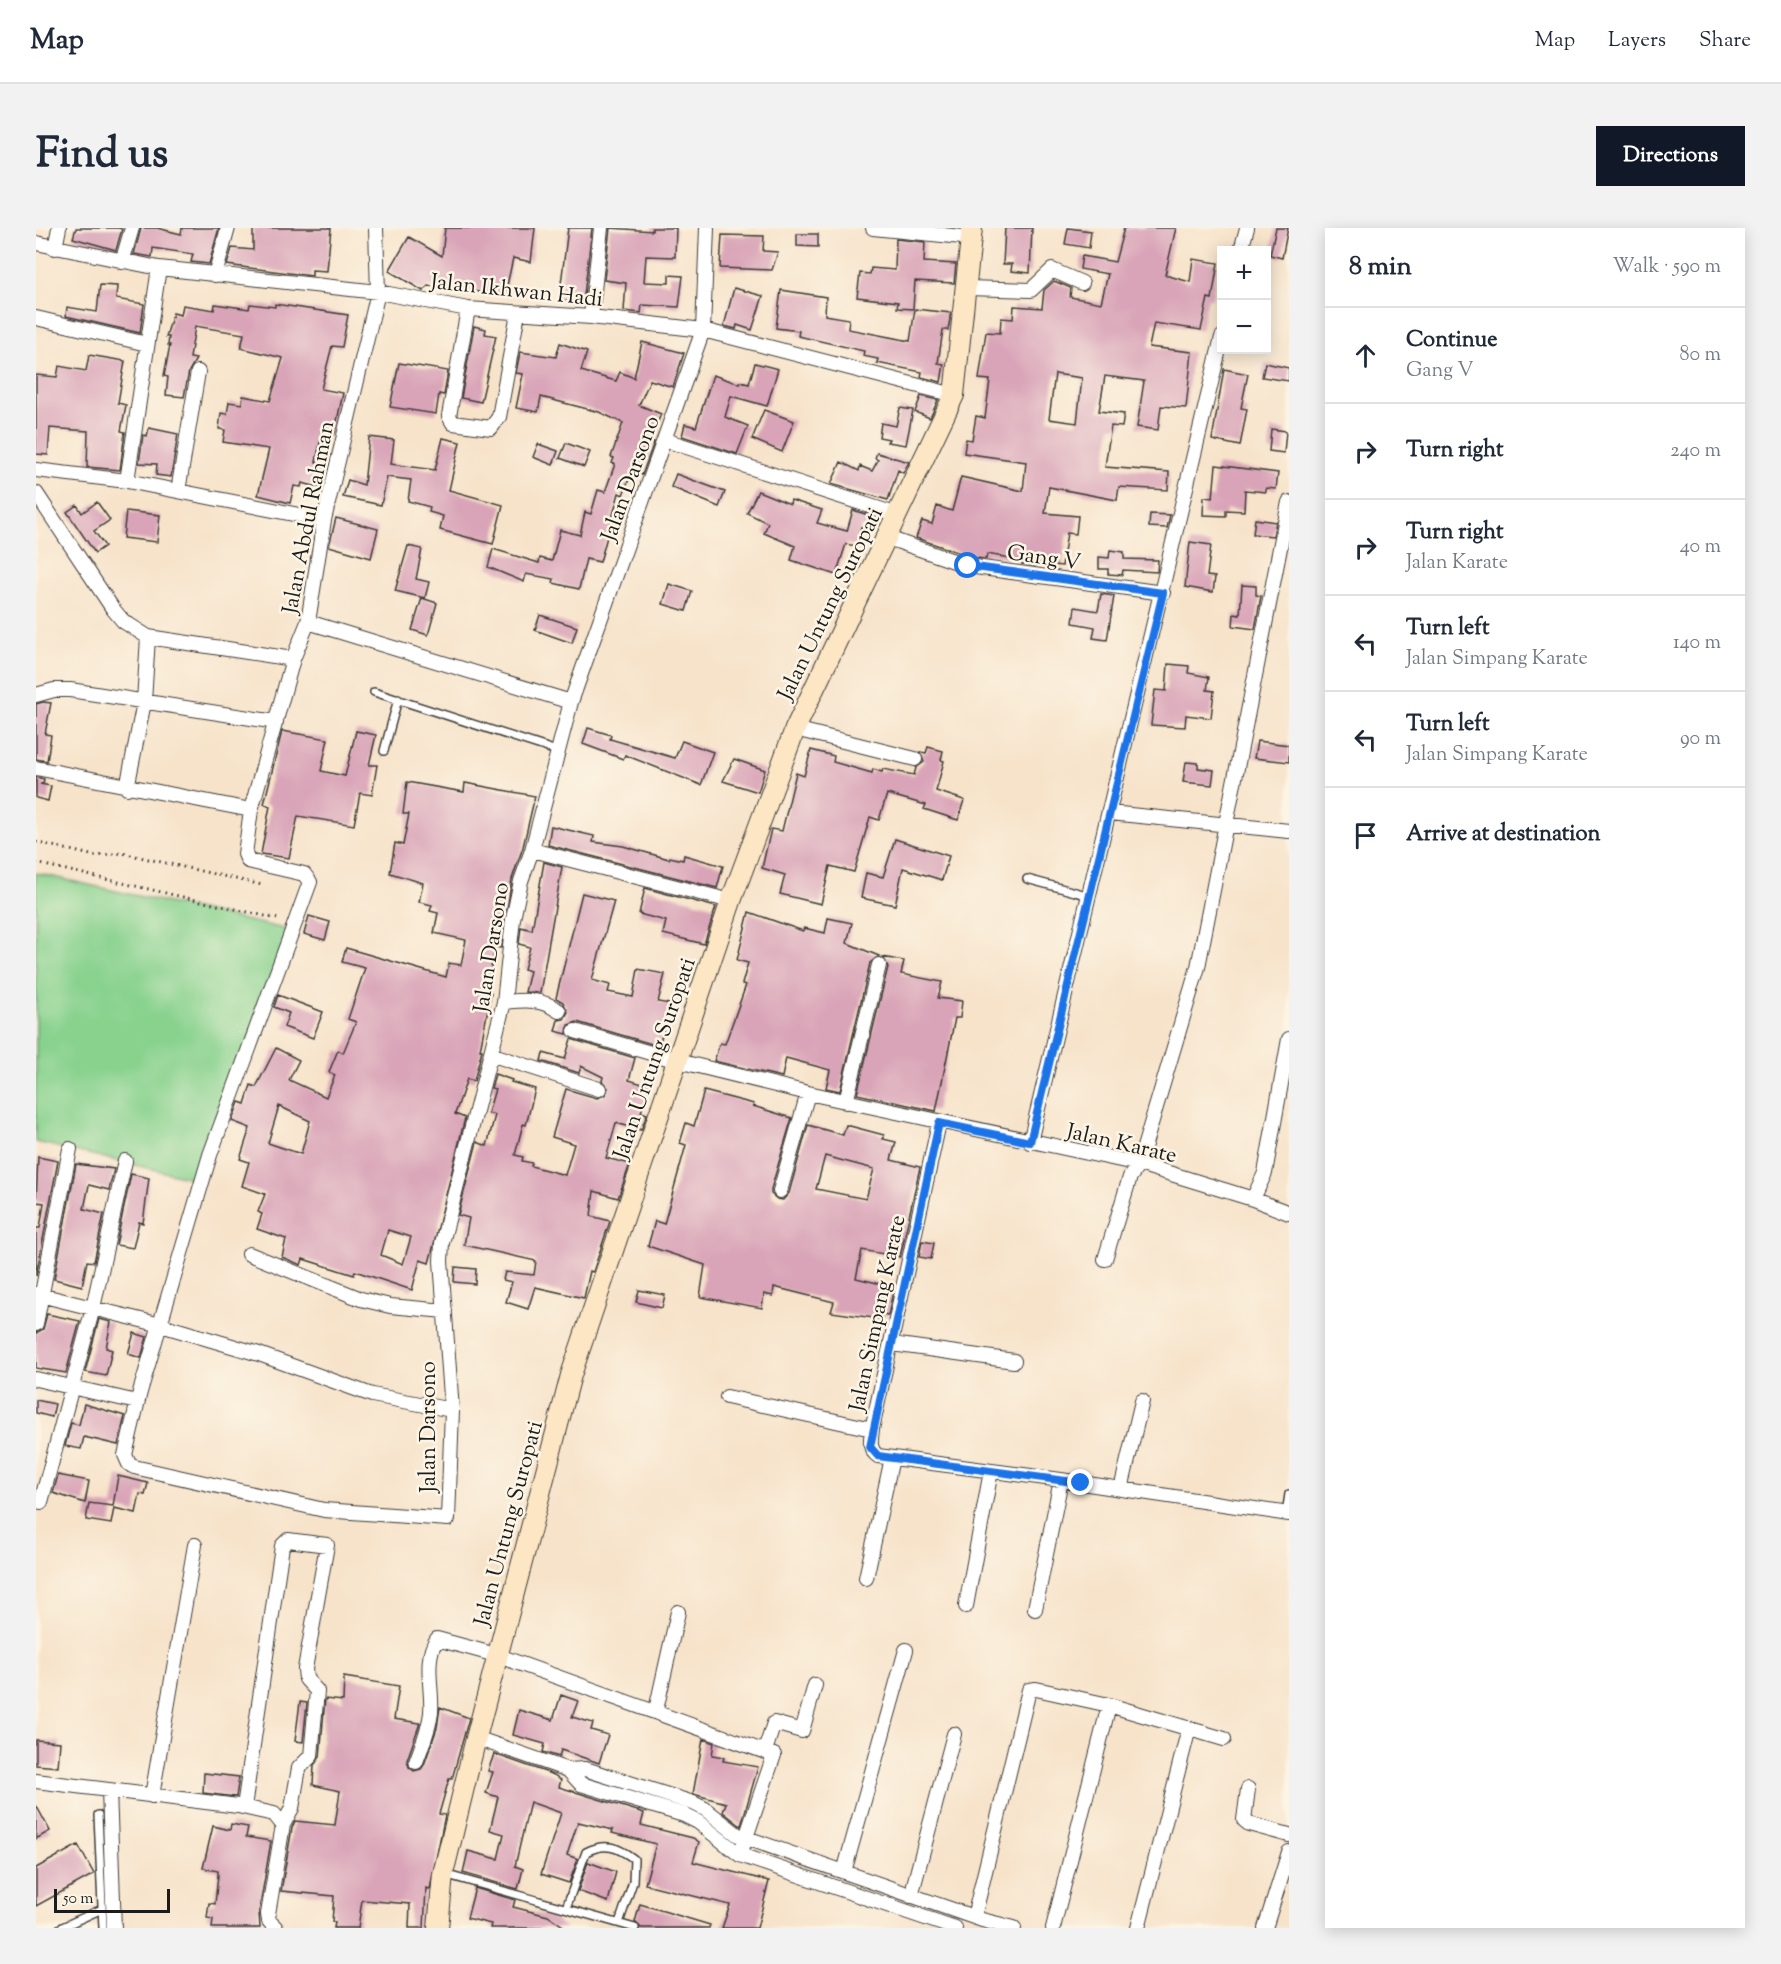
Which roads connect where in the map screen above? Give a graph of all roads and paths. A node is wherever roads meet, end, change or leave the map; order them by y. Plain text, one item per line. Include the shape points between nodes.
1 (59, 228) edge
2 (132, 228) edge
3 (228, 228) edge
4 (376, 228) edge
5 (601, 228) edge
6 (707, 228) edge
7 (873, 228) edge
8 (1246, 228) edge
9 (972, 233) edge
10 (36, 243) edge
11 (1242, 246) edge
12 (56, 248) junction
13 (122, 262) junction
14 (159, 268) junction
15 (215, 275) junction
16 (1082, 283) dead end
17 (967, 288) junction
18 (378, 292) junction
19 (468, 309) junction
20 (518, 313) junction
21 (591, 317) junction
22 (36, 318) edge
23 (703, 330) junction
24 (147, 344) junction
25 (1217, 354) edge
26 (198, 372) dead end
27 (954, 394) junction
28 (665, 440) junction
29 (36, 470) edge
30 (127, 480) junction
31 (178, 491) junction
32 (36, 492) edge
33 (1289, 502) edge
34 (898, 515) junction
35 (324, 520) junction
36 (888, 538) junction
37 (1163, 593) junction
38 (308, 622) junction
39 (148, 637) junction
40 (293, 659) junction
41 (375, 692) dead end
42 (36, 695) edge
43 (398, 699) junction
44 (144, 702) junction
45 (571, 702) junction
46 (276, 722) junction
47 (795, 729) junction
48 (384, 751) dead end
49 (560, 752) junction
50 (915, 759) dead end
51 (36, 768) edge
52 (127, 788) junction
53 (251, 810) junction
54 (1110, 813) junction
55 (1227, 824) junction
56 (1289, 831) edge
57 (36, 842) edge
58 (532, 850) junction
59 (36, 863) edge
60 (1027, 879) dead end
61 (262, 885) dead end
62 (1090, 896) junction
63 (731, 901) junction
64 (278, 919) dead end
65 (879, 965) dead end
66 (504, 1002) junction
67 (559, 1011) dead end
68 (575, 1031) dead end
69 (1289, 1039) edge
70 (493, 1055) junction
71 (678, 1061) junction
72 (599, 1089) dead end
73 (808, 1093) junction
74 (846, 1102) junction
75 (939, 1123) junction
76 (1030, 1142) junction
77 (70, 1149) dead end
78 (125, 1161) dead end
79 (1139, 1164) junction
80 (780, 1191) dead end
81 (1253, 1199) junction
82 (1289, 1213) edge
83 (249, 1254) dead end
84 (1105, 1259) dead end
85 (40, 1295) edge
86 (93, 1308) junction
87 (446, 1311) junction
88 (36, 1324) edge
89 (161, 1325) junction
90 (892, 1344) junction
91 (1014, 1361) dead end
92 (36, 1379) edge
93 (73, 1387) junction
94 (727, 1397) dead end
95 (1143, 1401) dead end
96 (137, 1402) junction
97 (452, 1410) junction
98 (872, 1429) junction
99 (892, 1458) junction
100 (992, 1471) junction
101 (1061, 1480) junction
102 (1121, 1489) junction
103 (1289, 1494) edge
104 (41, 1502) dead end
105 (1287, 1514) edge
106 (195, 1545) dead end
107 (866, 1578) dead end
108 (966, 1606) dead end
109 (1035, 1610) dead end
110 (678, 1612) dead end
111 (906, 1650) dead end
112 (496, 1655) junction
113 (815, 1685) dead end
114 (1109, 1705) junction
115 (656, 1710) junction
116 (1189, 1728) junction
117 (954, 1734) dead end
118 (476, 1737) junction
119 (1224, 1739) dead end
120 (765, 1751) junction
121 (416, 1762) dead end
122 (568, 1770) junction
123 (36, 1781) edge
124 (1248, 1788) dead end
125 (109, 1790) junction
126 (152, 1796) junction
127 (244, 1807) junction
128 (98, 1815) dead end
129 (283, 1825) junction
130 (1289, 1835) edge
131 (745, 1838) junction
132 (1289, 1852) edge
133 (740, 1855) junction
134 (844, 1872) junction
135 (443, 1874) junction
136 (909, 1895) junction
137 (566, 1908) junction
138 (900, 1909) junction
139 (102, 1910) junction
140 (974, 1917) junction
141 (619, 1923) junction
142 (60, 1928) edge
143 (103, 1928) edge
144 (114, 1928) edge
145 (276, 1928) edge
146 (438, 1928) edge
147 (635, 1928) edge
148 (952, 1928) edge
149 (1014, 1928) edge
150 (1053, 1928) edge
151 (1138, 1928) edge
152 (1265, 1928) edge

1 - 12 street
2 - 13 street
3 - 15 street
4 - 18 street, Jalan Abdul Rahman
5 - 21 street
6 - 23 street, Jalan Darsono
7 - 9 street
8 - 11 street
9 - 17 main road, Jalan Untung Suropati
10 - 12 street, Jalan Ikhwan Hadi
12 - 13 street, Jalan Ikhwan Hadi
13 - 14 street, Jalan Ikhwan Hadi
14 - 15 street, Jalan Ikhwan Hadi
14 - 24 street
15 - 18 street, Jalan Ikhwan Hadi
16 - 17 street via 1052,270 1031,290
17 - 27 main road, Jalan Untung Suropati
18 - 19 street, Jalan Ikhwan Hadi
18 - 35 street, Jalan Abdul Rahman
19 - 20 street, Jalan Ikhwan Hadi
19 - 20 street via 448,416 453,423 483,428 491,428 498,417
20 - 21 street, Jalan Ikhwan Hadi
21 - 23 street, Jalan Ikhwan Hadi
22 - 24 street
23 - 27 street, Jalan Ikhwan Hadi
23 - 28 street, Jalan Darsono
24 - 30 street
25 - 37 street
26 - 31 street
27 - 34 main road, Jalan Untung Suropati
28 - 34 street
28 - 45 street, Jalan Darsono
29 - 30 street
30 - 31 street
31 - 35 street
32 - 39 street via 113,609 123,621
33 - 55 street
34 - 36 main road, Jalan Untung Suropati
35 - 38 street, Jalan Abdul Rahman
36 - 37 street, Gang V via 968,566
36 - 47 main road, Jalan Untung Suropati
37 - 54 street
38 - 40 street, Jalan Abdul Rahman
38 - 45 street
39 - 40 street
39 - 44 street
40 - 46 street, Jalan Abdul Rahman
41 - 43 lane
42 - 44 street via 62,689
43 - 48 lane
43 - 49 lane
44 - 46 street
44 - 52 street
45 - 49 street, Jalan Darsono
46 - 53 street, Jalan Abdul Rahman
47 - 50 street
47 - 63 main road, Jalan Untung Suropati
49 - 58 street, Jalan Darsono
51 - 52 street
52 - 53 street
53 - 89 street, Jalan Abdul Rahman via 245,854 248,861 304,874 310,882 210,1155
54 - 55 street
54 - 62 street
55 - 56 street
55 - 79 street via 1198,967
57 - 61 path via 95,856 122,853
58 - 63 street
58 - 66 street, Jalan Darsono via 513,919
59 - 64 path
60 - 62 lane
62 - 76 street
63 - 71 main road, Jalan Untung Suropati
65 - 74 street
66 - 67 street via 532,999
66 - 70 street, Jalan Darsono
68 - 71 street, Jalan Karate
69 - 81 street via 1265,1173
70 - 72 street
70 - 87 street, Jalan Darsono via 442,1243
71 - 73 street, Jalan Karate
71 - 112 main road, Jalan Untung Suropati via 571,1375
73 - 74 street, Jalan Karate
73 - 80 street
74 - 75 street, Jalan Karate
75 - 76 street, Jalan Karate
75 - 90 street, Jalan Simpang Karate
76 - 79 street, Jalan Karate
77 - 85 street
78 - 86 street
79 - 81 street, Jalan Karate
79 - 84 street via 1130,1177
81 - 82 street, Jalan Karate
83 - 87 street via 361,1299
85 - 86 street
85 - 88 street
86 - 89 street
86 - 93 street
87 - 97 street, Jalan Darsono
89 - 96 street
89 - 97 street via 259,1354 372,1395
90 - 91 street
90 - 98 street, Jalan Simpang Karate
92 - 93 street
93 - 96 street
93 - 104 street
94 - 98 street
95 - 102 street
96 - 97 street, Jalan Darsono via 125,1448 126,1461 134,1467 324,1510 448,1519
98 - 99 street, Jalan Simpang Karate via 873,1453
99 - 100 street, Jalan Simpang Karate
99 - 107 street
100 - 101 street, Jalan Simpang Karate
100 - 108 street
101 - 102 street, Jalan Simpang Karate
101 - 109 street
102 - 105 street, Jalan Simpang Karate
103 - 105 lane
106 - 126 street
110 - 115 street
111 - 134 street
112 - 115 street
112 - 118 main road, Jalan Untung Suropati
112 - 121 street via 437,1640 431,1658 430,1721
113 - 120 street via 802,1731 774,1723
114 - 116 street
114 - 140 street via 1029,1690
114 - 150 street
115 - 120 street
116 - 119 street
116 - 151 street
117 - 136 street
118 - 122 street
118 - 135 main road, Jalan Untung Suropati
120 - 131 street via 774,1755
122 - 131 street via 585,1769 693,1803
122 - 133 street via 581,1784 698,1821
123 - 125 street
124 - 130 street via 1244,1820
125 - 126 street
125 - 144 street
126 - 127 street
127 - 129 street via 274,1814
127 - 129 street via 282,1546 288,1540 327,1545 305,1669 306,1679 317,1691 312,1750 308,1761 299,1768 292,1808
128 - 139 lane
129 - 145 street via 268,1914
131 - 133 street
131 - 134 street
132 - 152 street
133 - 138 street
134 - 136 street
135 - 137 lane
135 - 146 main road, Jalan Untung Suropati
136 - 138 street
136 - 140 street
137 - 141 lane
137 - 141 lane via 586,1852 598,1846 618,1848 634,1859 633,1882
138 - 148 street
139 - 142 lane
139 - 143 lane
140 - 149 street
141 - 147 lane

